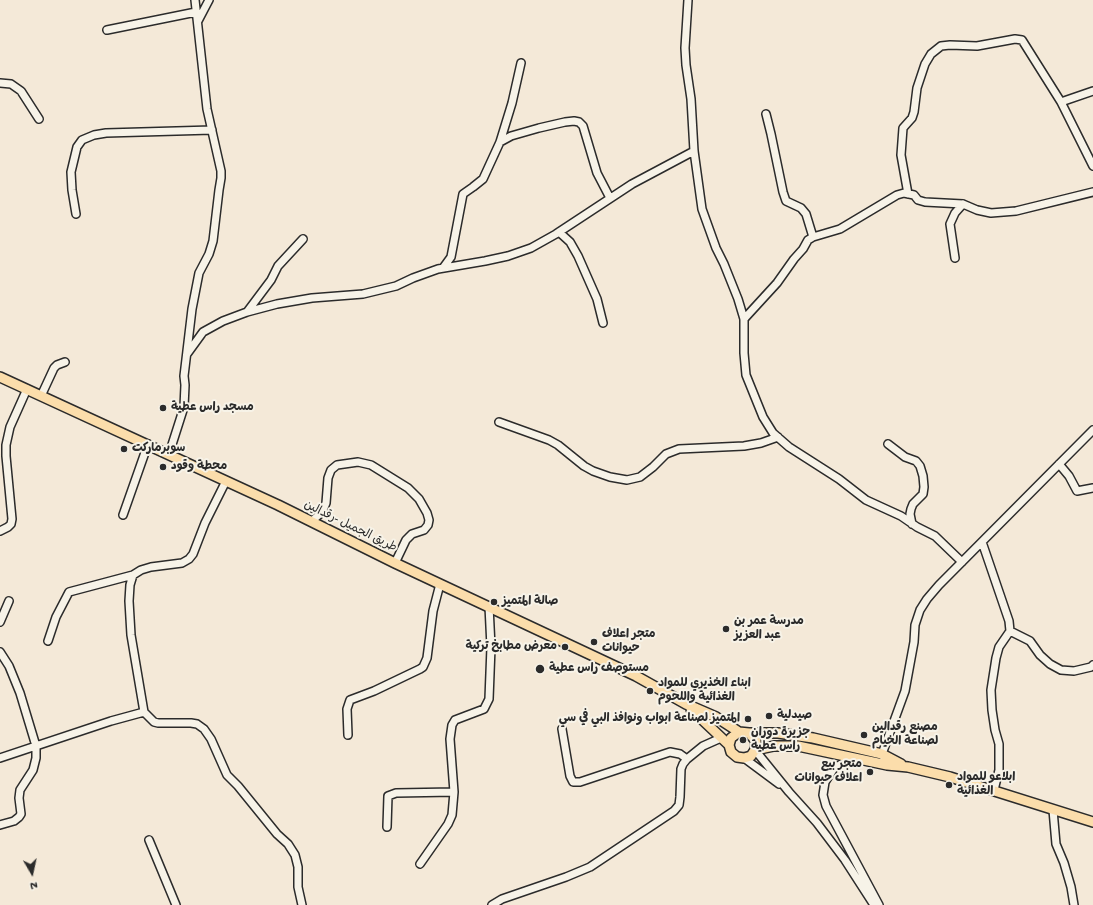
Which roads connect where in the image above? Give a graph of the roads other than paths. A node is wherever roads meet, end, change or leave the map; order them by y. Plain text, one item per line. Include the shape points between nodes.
1 (195, 0) edge
2 (209, 0) edge
3 (688, 0) edge
4 (196, 12) junction
5 (198, 21) junction
6 (107, 30) dead end
7 (521, 63) dead end
8 (0, 83) edge
9 (1093, 91) edge
10 (1061, 102) junction
11 (766, 114) dead end
12 (39, 119) dead end
13 (212, 130) junction
14 (500, 142) junction
15 (694, 150) junction
16 (1093, 166) edge
17 (1093, 192) edge
18 (908, 194) junction
19 (610, 198) junction
20 (963, 204) junction
21 (76, 214) dead end
22 (559, 232) junction
23 (813, 237) junction
24 (303, 239) dead end
25 (955, 258) dead end
26 (443, 268) junction
27 (247, 312) junction
28 (744, 319) junction
29 (603, 323) dead end
30 (190, 327) junction
31 (203, 332) junction
32 (188, 354) junction
33 (65, 362) dead end
34 (0, 377) edge
35 (27, 389) junction
36 (41, 396) junction
37 (499, 422) dead end
38 (1093, 430) edge
39 (778, 437) junction
40 (148, 444) junction
41 (888, 444) dead end
42 (3, 449) edge
43 (169, 454) junction
44 (1060, 464) junction
45 (226, 481) junction
46 (1093, 488) edge
47 (123, 515) dead end
48 (312, 521) junction
49 (912, 524) junction
50 (0, 531) edge
51 (982, 542) junction
52 (962, 562) junction
53 (396, 563) junction
54 (134, 575) junction
55 (440, 584) junction
56 (9, 601) dead end
57 (489, 606) junction
58 (0, 622) edge
59 (1010, 631) junction
60 (48, 641) dead end
61 (0, 652) edge
62 (1093, 665) edge
63 (686, 704) junction
64 (144, 712) junction
65 (562, 729) dead end
66 (739, 732) junction
67 (749, 732) junction
68 (348, 735) dead end
69 (721, 738) junction
70 (729, 745) junction
71 (36, 746) junction
72 (755, 750) junction
73 (0, 758) edge
74 (744, 758) junction
75 (687, 759) junction
76 (883, 761) junction
77 (994, 790) junction
78 (454, 792) junction
79 (789, 792) junction
80 (1052, 810) junction
81 (1093, 822) edge
82 (0, 825) edge
83 (387, 827) dead end
84 (149, 840) dead end
85 (420, 864) dead end
86 (176, 905) edge
87 (302, 905) edge
88 (492, 905) edge
89 (874, 905) edge
90 (879, 905) edge
91 (1074, 905) edge

1 - 4 street
2 - 5 street
3 - 15 street via 685,48 692,99
4 - 5 street
4 - 6 street
5 - 13 street via 207,109
7 - 14 street
8 - 12 street via 11,84 21,91
9 - 10 street
10 - 16 street
10 - 18 street via 1022,40 1015,38 977,46 941,46 931,54 925,64 917,88 912,118 903,128 901,155
11 - 23 street via 782,192 786,200 801,208 806,214
13 - 21 street via 106,133 82,140 77,147 71,172
13 - 30 street via 221,178 213,241 196,284
14 - 19 street via 539,128 565,122 579,122 583,126 597,173
14 - 26 street via 483,179 463,194 451,257
15 - 19 street
15 - 28 street via 702,209
17 - 20 street via 1010,212 991,213
18 - 20 street via 925,202
18 - 23 street via 897,195 840,229
19 - 22 street
20 - 25 street via 950,224
22 - 26 street via 531,248 508,256
22 - 29 street via 570,242 581,263 597,299
23 - 28 street via 808,240 777,283
24 - 27 street via 278,266 271,280
26 - 27 street via 396,286 363,294 312,298
27 - 31 street
28 - 39 street via 746,375 763,418
30 - 31 street
30 - 32 street
31 - 32 street
32 - 43 street via 184,376 184,407
33 - 36 street via 54,368
34 - 35 main road, طريق الجميل -رقدالين
35 - 36 main road, طريق الجميل -رقدالين
35 - 42 street
36 - 40 main road, طريق الجميل -رقدالين
37 - 39 street via 549,440 593,471 627,480 640,477 666,454 675,450 744,446
38 - 44 street
39 - 49 street via 866,500 901,516
40 - 43 main road, طريق الجميل -رقدالين
40 - 47 street
41 - 49 street via 920,466 924,487 923,494 911,509
42 - 50 street via 12,524
43 - 45 main road, طريق الجميل -رقدالين
44 - 46 street via 1077,491
44 - 51 street
45 - 48 main road, طريق الجميل -رقدالين
45 - 54 street via 189,559 182,563 150,567
48 - 53 main road, طريق الجميل -رقدالين
48 - 53 street via 322,512 326,503 331,470 337,466 358,462 370,465 408,488 419,499 429,520 424,530 412,534 406,540
49 - 52 street via 935,536
51 - 52 street
51 - 59 street via 1009,621
52 - 76 street via 920,610 905,691
53 - 55 main road, طريق الجميل -رقدالين
54 - 60 street via 69,592 56,617
54 - 64 street via 129,593 131,635
55 - 57 main road, طريق الجميل -رقدالين
55 - 68 street via 424,667 350,700 347,708
56 - 58 street
57 - 63 main road, طريق الجميل -رقدالين via 650,683
57 - 78 street via 490,699 484,709 455,720 452,725 450,739
59 - 62 street via 1030,642 1040,655 1061,670 1074,671
59 - 77 street via 999,647 991,690 1000,756
61 - 71 street via 20,693
63 - 66 main road via 716,717
63 - 69 main road
64 - 71 street
64 - 87 street via 154,722 191,723 204,729 227,775 295,855
65 - 75 street via 569,773 573,782 580,782 670,752
66 - 67 main road
66 - 70 main road via 731,738
67 - 72 main road via 756,741
67 - 76 main road via 813,738
69 - 70 main road
69 - 75 street via 703,746
70 - 74 main road via 737,757
71 - 73 street
71 - 82 street via 33,770 20,790 18,798 21,814 14,821
72 - 74 main road via 751,756
72 - 76 main road via 792,746
72 - 79 street
74 - 79 street
75 - 88 street via 682,769 680,798 674,811 590,866
76 - 77 main road
76 - 90 street via 850,760 834,768 825,782 823,795 826,806
77 - 80 main road
78 - 83 street via 396,793 388,796
78 - 85 street via 452,815 448,824
79 - 89 street via 845,860
80 - 81 main road
80 - 91 street via 1056,844 1064,863
84 - 86 street

